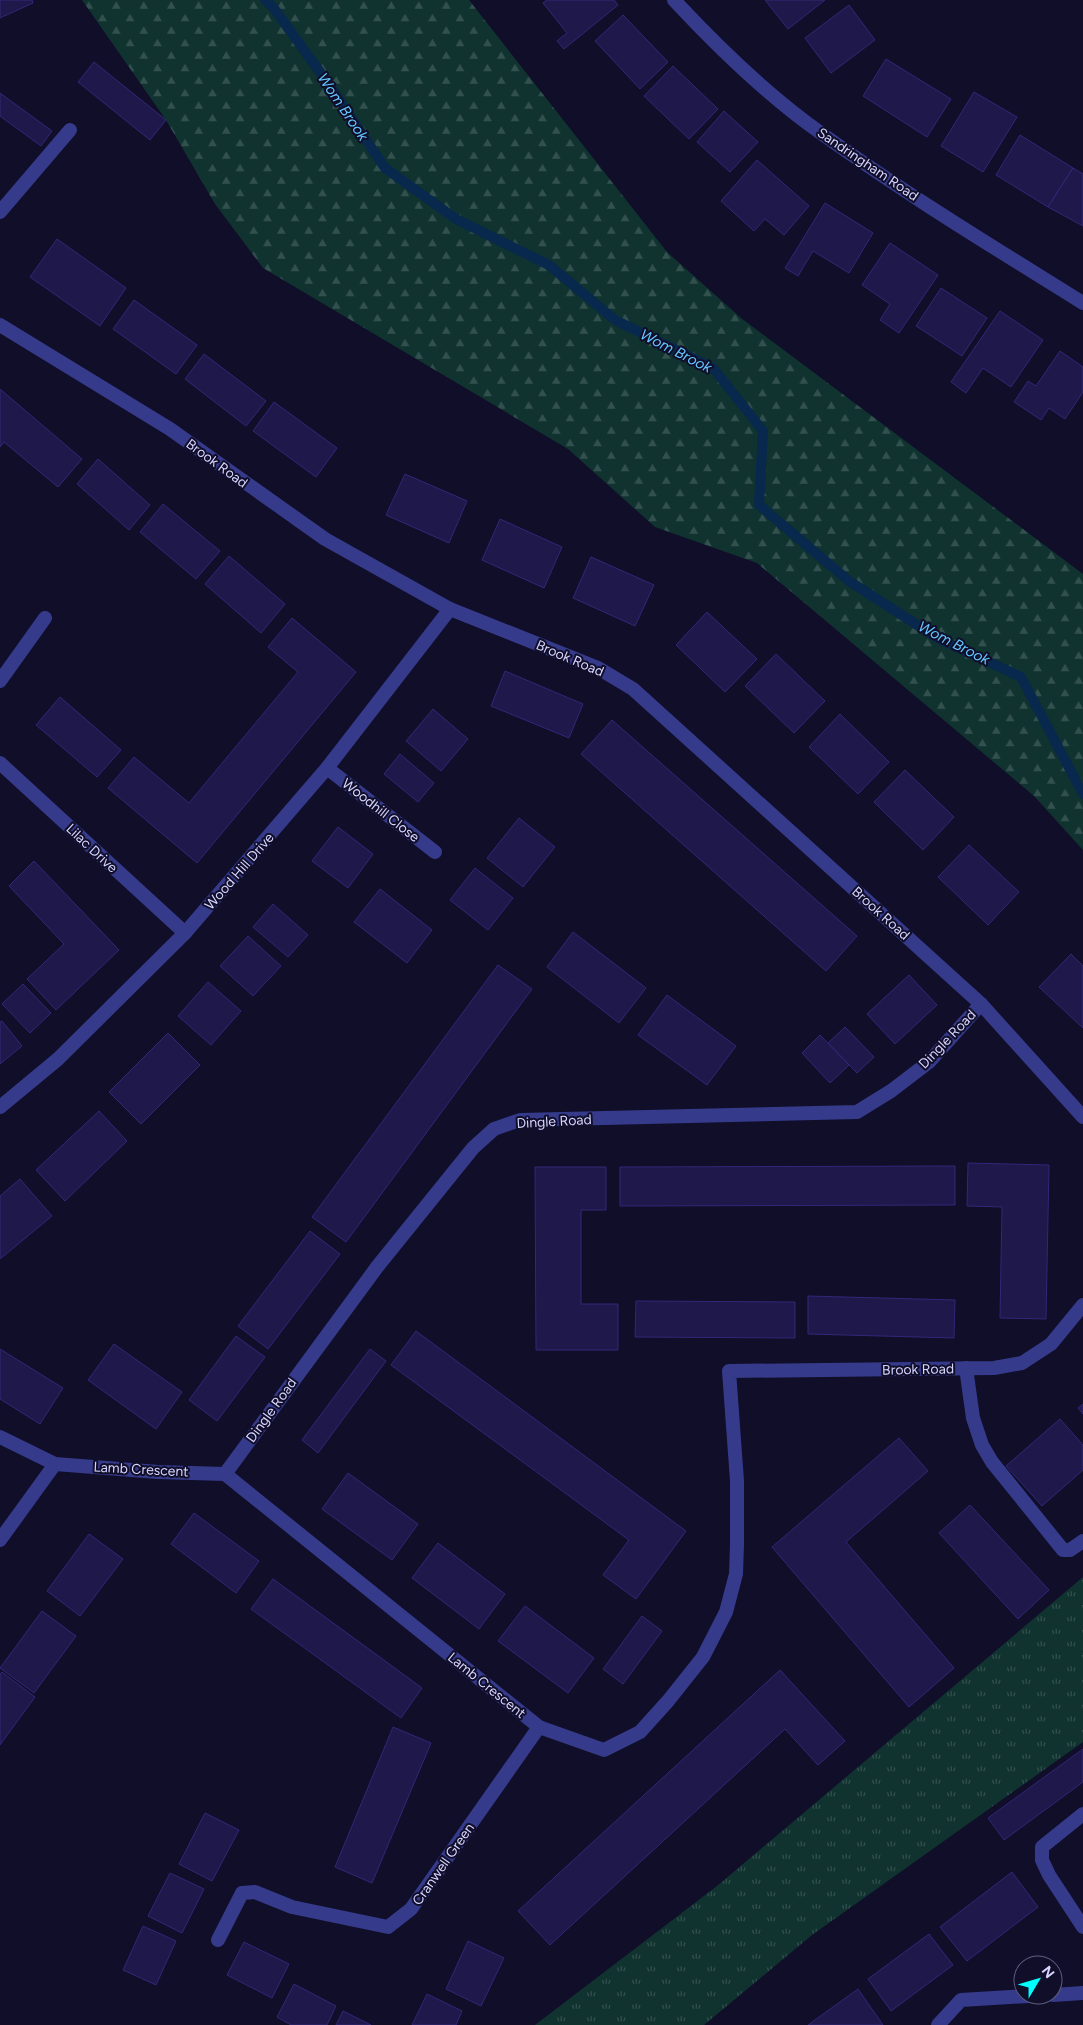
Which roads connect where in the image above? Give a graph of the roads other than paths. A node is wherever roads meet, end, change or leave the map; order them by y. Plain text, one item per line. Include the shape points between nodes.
1 (674, 0) edge
2 (70, 130) dead end
3 (0, 212) edge
4 (1083, 302) edge
5 (0, 325) edge
6 (450, 609) junction
7 (44, 618) dead end
8 (0, 681) edge
9 (0, 763) edge
10 (326, 768) junction
11 (435, 852) dead end
12 (185, 934) junction
13 (981, 1004) junction
14 (0, 1107) edge
15 (1083, 1117) edge
16 (1083, 1305) edge
17 (966, 1368) junction
18 (729, 1371) joint
19 (0, 1437) edge
20 (55, 1464) junction
21 (225, 1474) junction
22 (0, 1540) edge
23 (1083, 1541) edge
24 (539, 1727) junction
25 (1083, 1814) edge
26 (1083, 1927) edge
27 (218, 1940) dead end
28 (1083, 1993) edge
29 (1063, 1994) edge
30 (1013, 1997) edge
31 (938, 2025) edge

1 - 4 street, Sandringham Road via 711,40 806,122 959,226
2 - 3 street
5 - 6 street, Brook Road via 170,429 325,540
6 - 10 street, Wood Hill Drive
6 - 13 street, Brook Road via 598,668 633,689
7 - 8 street
9 - 12 street, Lilac Drive
10 - 11 street, Woodhill Close
10 - 12 street, Wood Hill Drive
12 - 14 street, Wood Hill Drive via 58,1059
13 - 15 street, Brook Road
13 - 21 street, Dingle Road via 929,1062 857,1112 520,1120 494,1129 473,1148 377,1267
16 - 17 street, Brook Road via 1051,1344 1022,1363
17 - 18 street, Brook Road
17 - 23 street via 974,1418 992,1462 1063,1550 1070,1550
18 - 24 street, Lamb Crescent via 737,1481 736,1574 726,1612 702,1657 640,1732 604,1750
19 - 20 street, Lamb Crescent
20 - 21 street, Lamb Crescent
20 - 22 street
21 - 24 street, Lamb Crescent
24 - 27 street, Cranwell Green via 411,1909 388,1927 292,1907 255,1892 242,1893
25 - 26 street via 1042,1848 1042,1860 1049,1875
28 - 29 street
30 - 31 street via 961,2000

